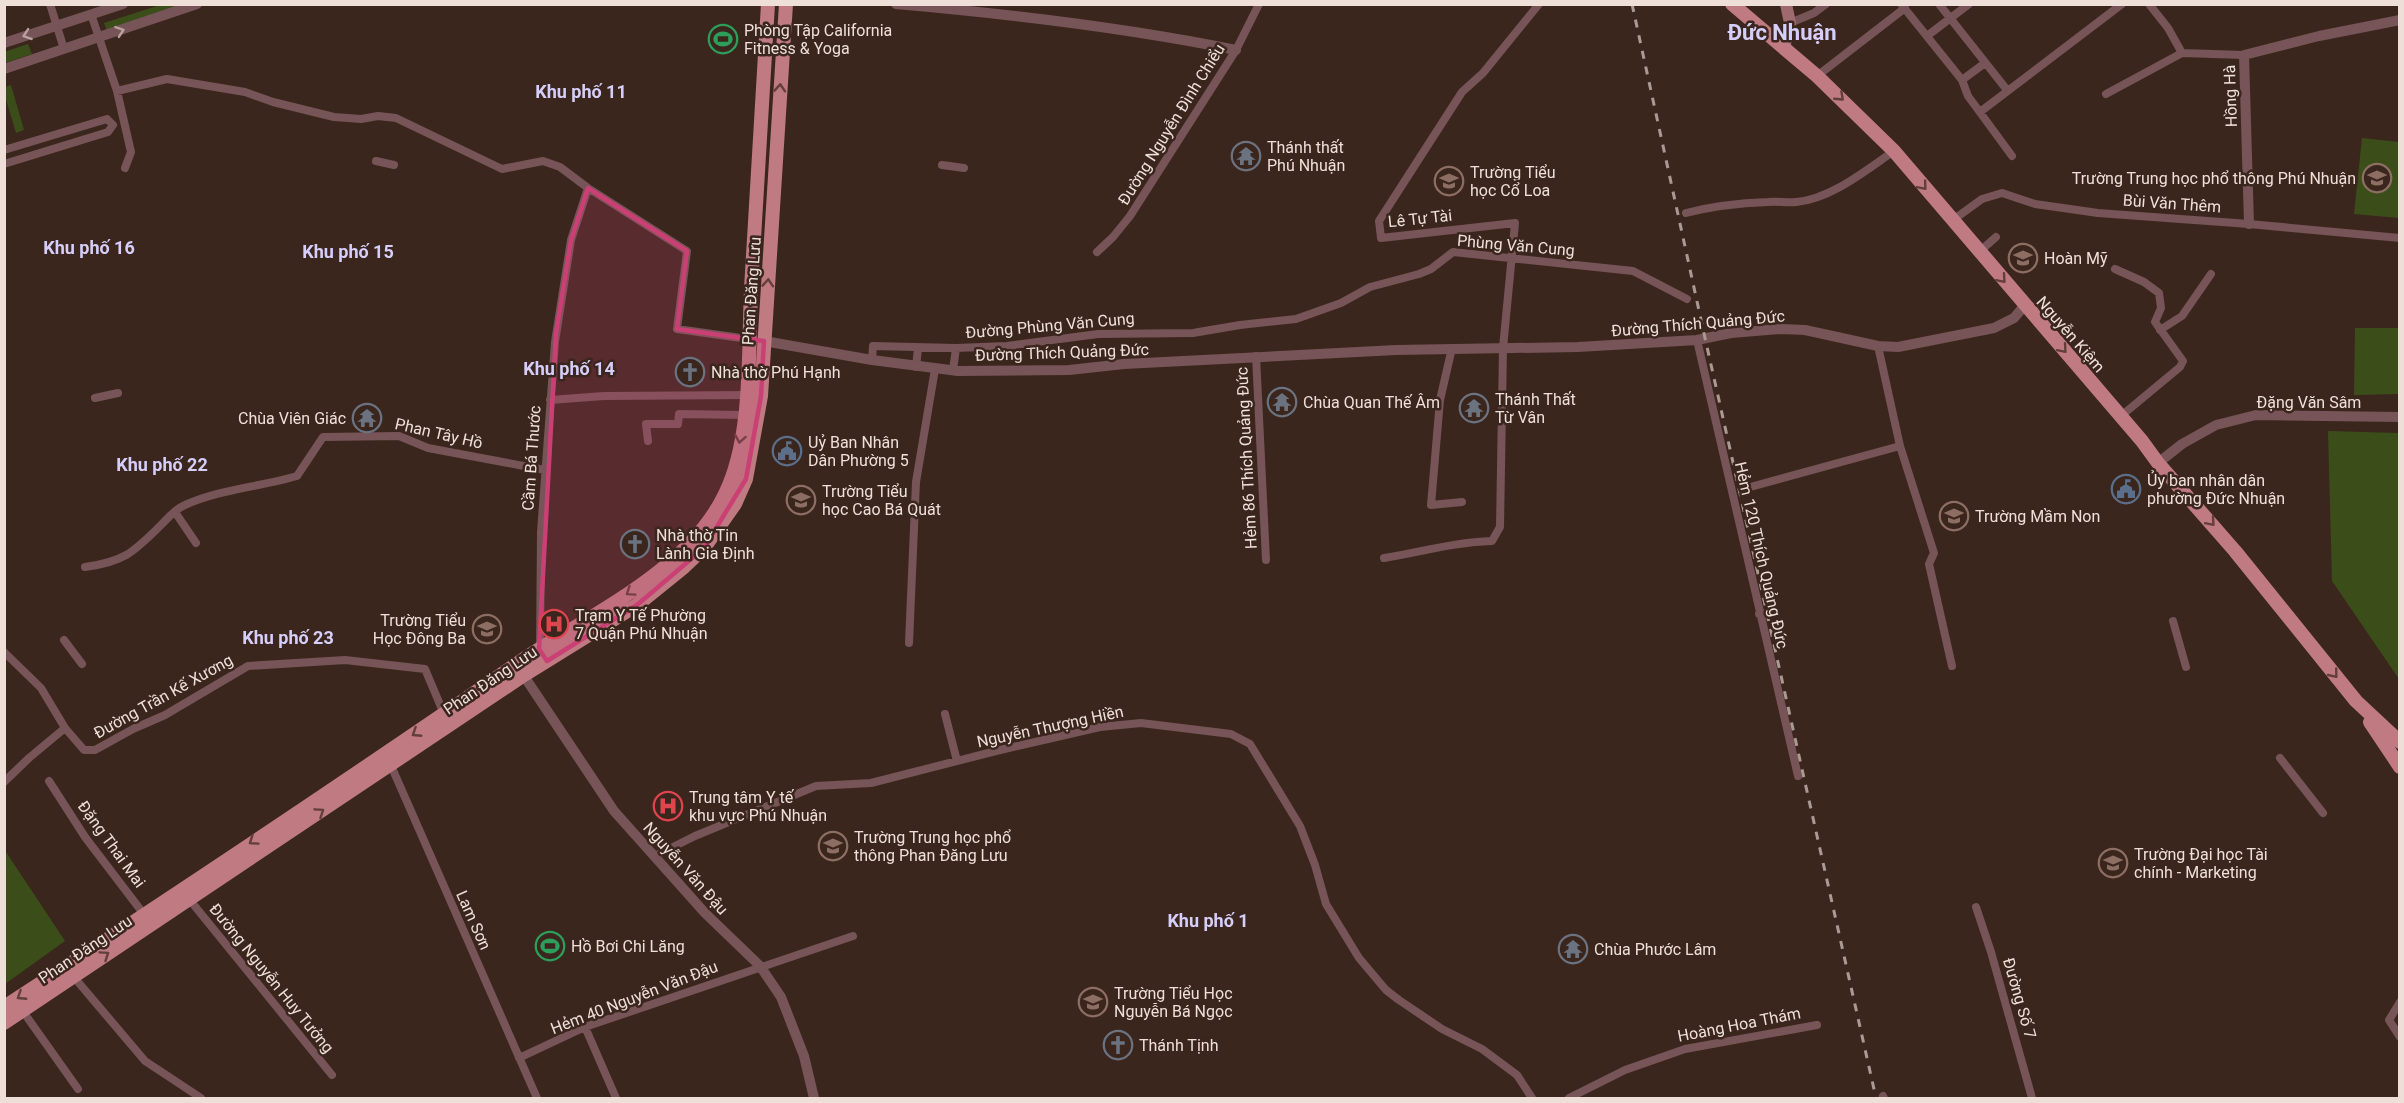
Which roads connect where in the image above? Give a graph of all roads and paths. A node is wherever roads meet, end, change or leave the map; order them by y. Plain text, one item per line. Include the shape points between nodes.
1 (50, 4) edge
2 (123, 4) edge
3 (197, 4) edge
4 (768, 4) edge
5 (786, 4) edge
6 (896, 4) edge
7 (1259, 4) edge
8 (1539, 4) edge
9 (1732, 4) edge
10 (1786, 4) edge
11 (1826, 4) edge
12 (1939, 4) edge
13 (1969, 4) edge
14 (2122, 4) edge
15 (2149, 4) edge
16 (1903, 6) edge
17 (91, 14) junction
18 (1950, 19) junction
19 (2400, 20) edge
20 (1790, 23) junction
21 (57, 25) junction
22 (1927, 36) junction
23 (99, 38) junction
24 (4, 43) edge
25 (1784, 48) junction
26 (63, 49) junction
27 (1236, 50) junction
28 (2182, 53) junction
29 (2244, 55) junction
30 (1985, 63) junction
31 (4, 69) edge
32 (1817, 76) junction
33 (1962, 80) junction
34 (2007, 90) junction
35 (117, 91) junction
36 (2106, 94) dead end
37 (1980, 112) junction
38 (125, 122) junction
39 (113, 125) junction
40 (74, 129) junction
41 (33, 141) junction
42 (77, 141) junction
43 (4, 150) edge
44 (1894, 151) junction
45 (37, 154) junction
46 (2012, 156) dead end
47 (376, 161) dead end
48 (7, 163) edge
49 (394, 165) dead end
50 (942, 165) dead end
51 (125, 168) dead end
52 (964, 168) dead end
53 (588, 188) junction
54 (1686, 213) dead end
55 (1953, 220) junction
56 (2249, 224) junction
57 (1996, 237) dead end
58 (2400, 238) edge
59 (1097, 252) dead end
60 (1979, 252) junction
61 (1512, 258) junction
62 (2115, 269) dead end
63 (2211, 274) dead end
64 (1687, 299) dead end
65 (2025, 305) junction
66 (1279, 321) joint
67 (2160, 330) junction
68 (748, 339) junction
69 (1697, 340) junction
70 (764, 341) junction
71 (1878, 346) junction
72 (918, 348) junction
73 (956, 348) junction
74 (1452, 348) junction
75 (1503, 348) junction
76 (1256, 356) junction
77 (872, 360) junction
78 (916, 367) junction
79 (935, 369) junction
80 (953, 370) junction
81 (118, 393) dead end
82 (748, 395) junction
83 (95, 398) dead end
84 (550, 400) junction
85 (744, 415) junction
86 (2121, 416) junction
87 (2400, 417) edge
88 (648, 441) dead end
89 (1900, 446) junction
90 (2158, 463) junction
91 (545, 470) junction
92 (1743, 489) dead end
93 (1461, 502) dead end
94 (175, 512) junction
95 (196, 543) dead end
96 (1384, 558) dead end
97 (1266, 560) dead end
98 (85, 567) dead end
99 (1772, 613) dead end
100 (1760, 614) junction
101 (2173, 621) dead end
102 (64, 640) dead end
103 (909, 643) dead end
104 (4, 652) edge
105 (543, 655) junction
106 (82, 664) dead end
107 (1952, 666) dead end
108 (2186, 667) dead end
109 (520, 670) junction
110 (2361, 707) junction
111 (444, 714) junction
112 (945, 714) dead end
113 (65, 728) junction
114 (2400, 742) edge
115 (2399, 752) edge
116 (2280, 758) dead end
117 (388, 759) junction
118 (957, 761) junction
119 (2400, 767) edge
120 (1798, 776) dead end
121 (49, 781) dead end
122 (4, 782) edge
123 (2323, 813) dead end
124 (655, 856) junction
125 (189, 899) junction
126 (1976, 907) dead end
127 (147, 919) junction
128 (854, 936) dead end
129 (760, 966) junction
130 (73, 976) junction
131 (2400, 1002) edge
132 (4, 1007) edge
133 (22, 1010) junction
134 (4, 1023) edge
135 (1817, 1025) dead end
136 (585, 1028) junction
137 (2400, 1038) edge
138 (519, 1058) junction
139 (332, 1075) dead end
140 (78, 1089) dead end
141 (201, 1098) edge
142 (537, 1098) edge
143 (616, 1098) edge
144 (814, 1098) edge
145 (1533, 1098) edge
146 (1569, 1098) edge
147 (2032, 1098) edge

1 - 21 street
2 - 17 street
23 -> 3 street
4 - 68 main road, Phan Đăng Lưu
70 -> 5 main road, Phan Đăng Lưu
6 - 27 street via 983,11
7 - 27 street, Đường Nguyễn Đình Chiểu
8 - 61 street, Lê Tự Tài via 1483,73 1462,92 1379,221 1381,238 1515,224
9 - 25 main road, Nguyễn Kiệm
10 - 20 main road
11 - 20 street
12 - 18 street
13 - 18 street
14 - 34 street
15 - 28 street
16 - 22 street
16 - 32 street
17 - 21 street
17 - 23 street
18 - 22 street
18 - 30 street
19 - 29 street, Hồng Hà
20 - 25 main road
21 -> 24 street
21 - 26 street
22 - 33 street
23 - 26 street
23 - 35 street
25 - 32 main road, Nguyễn Kiệm
26 - 31 street
27 - 59 street, Đường Nguyễn Đình Chiểu via 1130,216
28 - 29 street
28 - 36 street
29 - 56 street, Hồng Hà
30 - 33 street
30 - 34 street
32 -> 44 main road, Nguyễn Kiệm
33 - 37 street
34 - 37 street
35 - 38 street
35 - 53 street via 167,80 245,92 334,117 396,118 502,169 543,161 560,167
37 - 46 street
38 - 39 street
38 - 51 street via 131,152
39 - 40 street via 107,119
39 - 42 street via 108,132
40 - 41 street
40 - 42 street
41 - 43 street
41 - 45 street
42 - 45 street
43 - 48 street
44 - 54 street via 1836,189 1798,202 1746,204
44 -> 55 main road, Nguyễn Kiệm
45 - 48 street
47 - 49 street
50 - 52 street
53 - 68 street via 687,251 677,329
53 - 84 street, Cầm Bá Thước via 571,240
55 - 56 street, Bùi Văn Thêm via 1982,199 2002,193 2035,204 2098,213
55 - 60 main road, Nguyễn Kiệm
56 - 58 street, Bùi Văn Thêm
57 - 60 street
60 -> 65 main road, Nguyễn Kiệm
61 - 64 street, Phùng Văn Cung via 1633,271
61 - 66 street, Phùng Văn Cung via 1453,252 1419,274 1370,287 1296,320
61 - 75 street, Lê Tự Tài
62 - 67 street via 2159,292 2161,308 2155,322
63 - 67 street via 2182,316
65 - 71 street, Đường Thích Quảng Đức via 2014,318 1994,328 1898,347
65 -> 86 main road, Nguyễn Kiệm
66 - 73 street, Đường Phùng Văn Cung via 1193,333 1098,334 1007,346
67 - 86 street via 2183,361
68 - 70 main road
68 - 82 main road, Phan Đăng Lưu
69 - 71 street, Đường Thích Quảng Đức via 1781,329 1805,330
69 - 75 street, Đường Thích Quảng Đức
69 - 100 street, Hẻm 120 Thích Quảng Đức
70 - 77 street, Đường Thích Quảng Đức
70 - 105 main road, Phan Đăng Lưu via 761,396 746,479 721,525 704,548 637,605
71 - 89 street
72 - 73 street, Đường Phùng Văn Cung
72 - 77 street, Đường Phùng Văn Cung via 873,346
72 - 78 street
73 - 80 street
74 - 75 street
74 - 76 street, Đường Thích Quảng Đức
74 - 93 street via 1440,400 1431,505
75 - 96 street, Lê Tự Tài via 1500,526 1492,541 1460,542
76 - 80 street, Đường Thích Quảng Đức via 1070,370
76 - 97 street, Hẻm 86 Thích Quảng Đức
77 - 78 street, Đường Thích Quảng Đức
78 - 79 street, Đường Thích Quảng Đức
79 - 80 street, Đường Thích Quảng Đức
79 - 103 street via 916,483
81 - 83 street
82 - 84 street
82 - 85 main road, Phan Đăng Lưu
84 - 91 street, Cầm Bá Thước
85 - 88 street via 679,414 678,424 646,424
85 -> 105 main road, Phan Đăng Lưu via 735,469 725,495 695,538 632,591
86 - 90 main road, Nguyễn Kiệm
87 - 90 street, Đặng Văn Sâm via 2256,415 2216,425
89 - 92 street
89 - 107 street via 1934,553 1929,564
90 -> 110 main road, Nguyễn Kiệm
91 - 94 street, Phan Tây Hồ via 428,448 399,436 323,437 297,476 226,491
91 - 105 street, Cầm Bá Thước via 541,532
94 - 95 street
94 - 98 street, Phan Tây Hồ via 135,550 111,564
99 - 100 street
100 - 120 street, Hẻm 120 Thích Quảng Đức
101 - 108 street
102 - 106 street
104 - 113 street via 41,688
105 - 109 main road, Phan Đăng Lưu
109 - 111 main road, Phan Đăng Lưu
109 - 117 main road, Phan Đăng Lưu
109 - 124 street, Nguyễn Văn Đậu via 598,789
110 - 114 main road, Nguyễn Kiệm
110 - 115 main road
110 - 119 main road, Nguyễn Kiệm
111 - 113 street, Đường Trần Kế Xương via 425,669 345,660 248,666 165,715 95,750 84,750
111 -> 117 main road, Phan Đăng Lưu
112 - 118 street
113 - 122 street
116 - 123 street
125 -> 117 main road, Phan Đăng Lưu
117 -> 127 main road, Phan Đăng Lưu
117 - 138 street, Lam Sơn
118 - 124 street, Nguyễn Thượng Hiền via 871,783 816,786
118 - 145 street, Nguyễn Thượng Hiền via 1100,727 1141,723 1231,734 1250,744 1300,826 1326,903 1359,958 1386,990 1442,1029 1482,1049 1517,1075
121 - 127 street, Đặng Thai Mai via 85,837
124 - 129 street, Nguyễn Văn Đậu via 705,913
125 - 127 main road, Phan Đăng Lưu
125 - 139 street, Đường Nguyễn Huy Tưởng
126 - 147 street, Đường Số 7
130 -> 127 main road, Phan Đăng Lưu
127 -> 132 main road, Phan Đăng Lưu
128 - 129 street, Hẻm 40 Nguyễn Văn Đậu
129 - 136 street, Hẻm 40 Nguyễn Văn Đậu
129 - 144 street, Nguyễn Văn Đậu via 781,997 795,1029
130 - 133 main road, Phan Đăng Lưu
130 - 141 street via 145,1061
131 - 137 street via 2389,1020
133 - 134 main road, Phan Đăng Lưu
133 - 140 street
135 - 146 street, Hoàng Hoa Thám via 1685,1049 1625,1070
136 - 138 street, Hẻm 40 Nguyễn Văn Đậu
136 - 143 street
138 - 142 street, Lam Sơn

